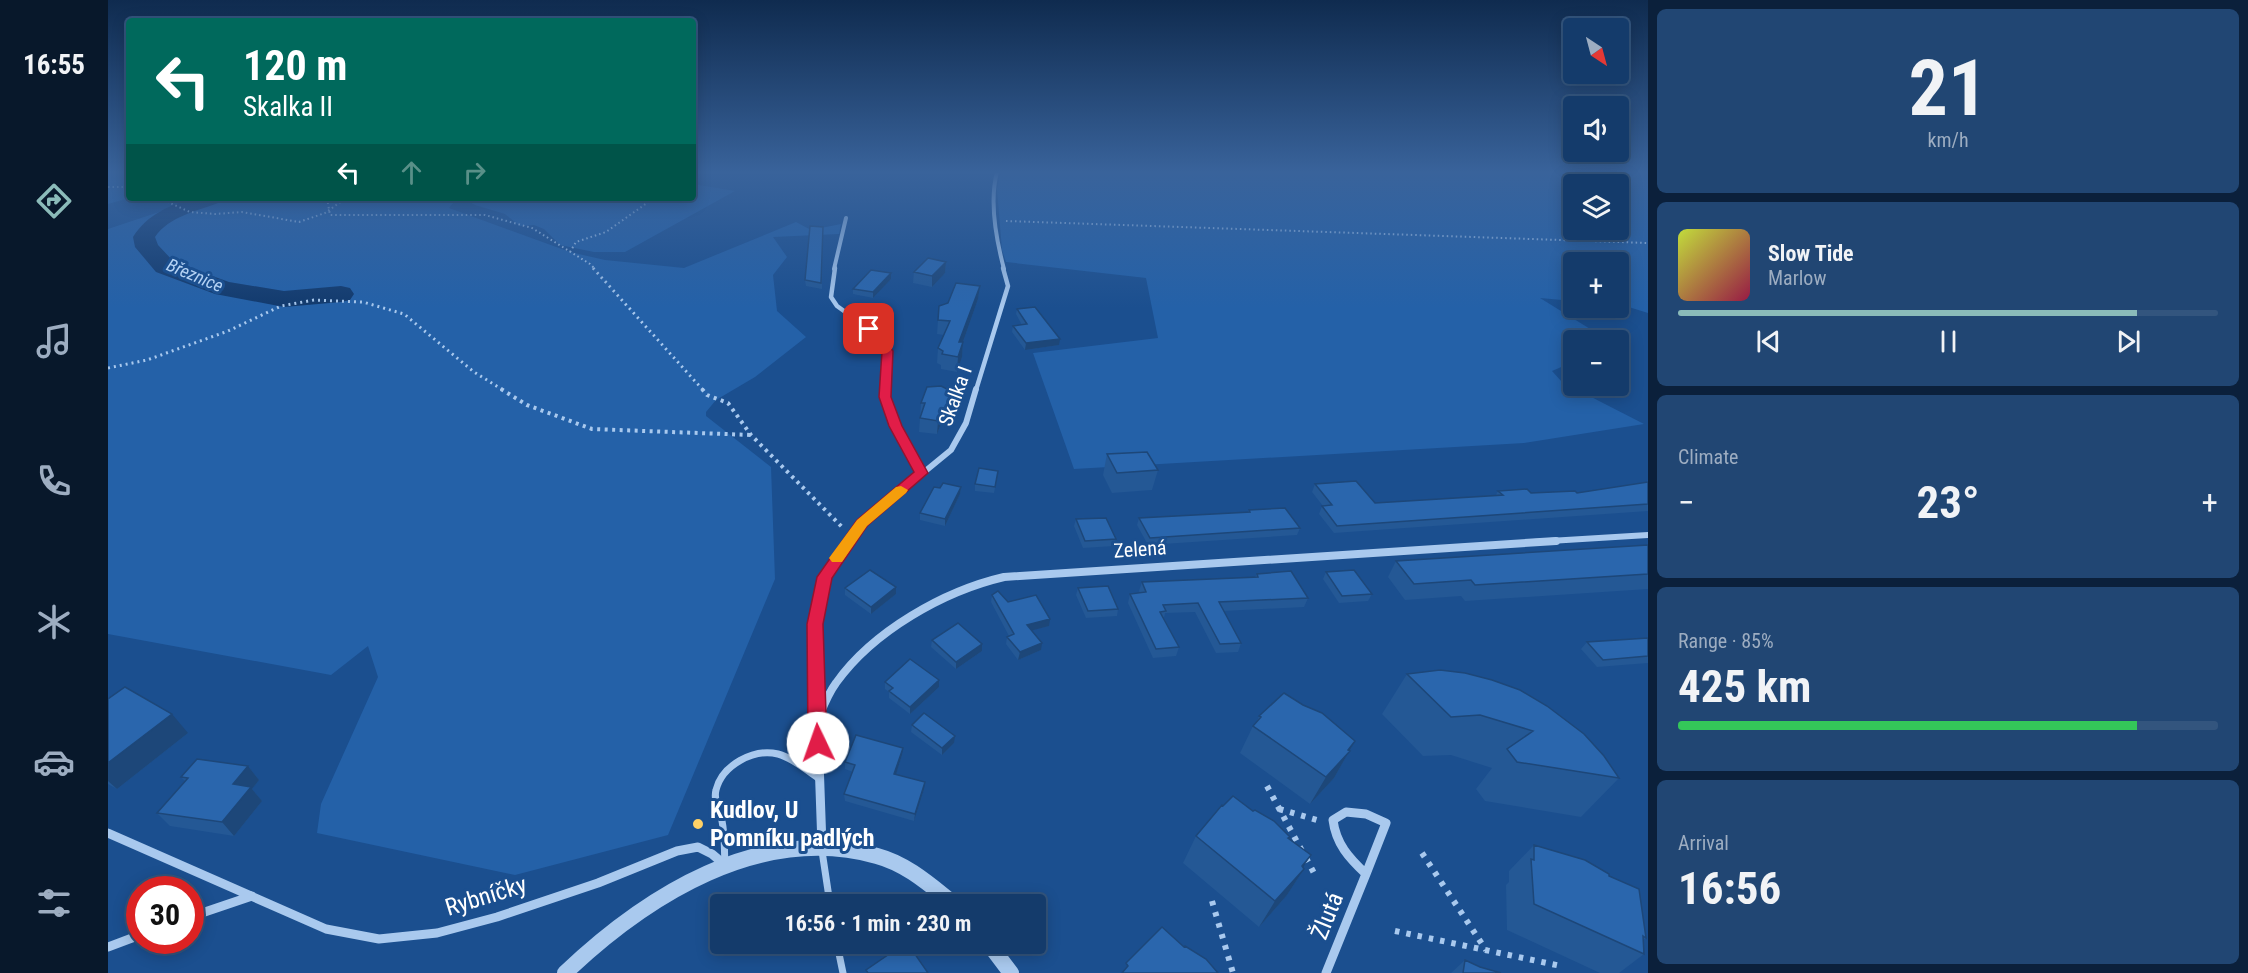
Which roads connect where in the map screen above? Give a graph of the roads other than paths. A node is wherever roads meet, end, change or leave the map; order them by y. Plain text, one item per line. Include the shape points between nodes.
1 (996, 217) edge
2 (846, 218) dead end
3 (921, 473) junction
4 (1648, 535) edge
5 (816, 724) junction
6 (820, 780) junction
7 (108, 833) edge
8 (822, 846) junction
9 (725, 866) junction
10 (1366, 874) junction
11 (828, 894) edge
12 (942, 894) edge
13 (252, 896) junction
14 (204, 912) edge
15 (126, 940) edge
16 (108, 947) edge
17 (839, 954) edge
18 (997, 954) edge
19 (565, 973) edge
20 (843, 973) edge
21 (1011, 973) edge
22 (1326, 973) edge

1 - 3 street, Skalka I via 998,248 1008,286 966,423 951,450
2 - 3 street via 831,297 888,351 885,397
3 - 5 street, Skalka I via 862,523 825,577 815,624
4 - 5 street, Zelená via 1004,577 955,591 923,608 880,641 838,681
5 - 6 street, Zelená
6 - 8 street, Zelená
6 - 9 lane via 778,754 759,754 737,762 723,776 715,806 722,820
7 - 13 street, Rybníčky
8 - 9 street via 776,851
8 - 11 lane
8 - 12 street via 854,848 905,867
9 - 13 street, Rybníčky via 698,847 677,851 598,883 497,916 437,933 379,939 326,929
9 - 19 street via 662,895 602,938
10 - 10 street, Žlutá via 1386,823 1354,810 1341,812 1333,819 1339,846
10 - 22 street, Žlutá
13 - 14 street
15 - 16 street
17 - 20 lane
18 - 21 street

